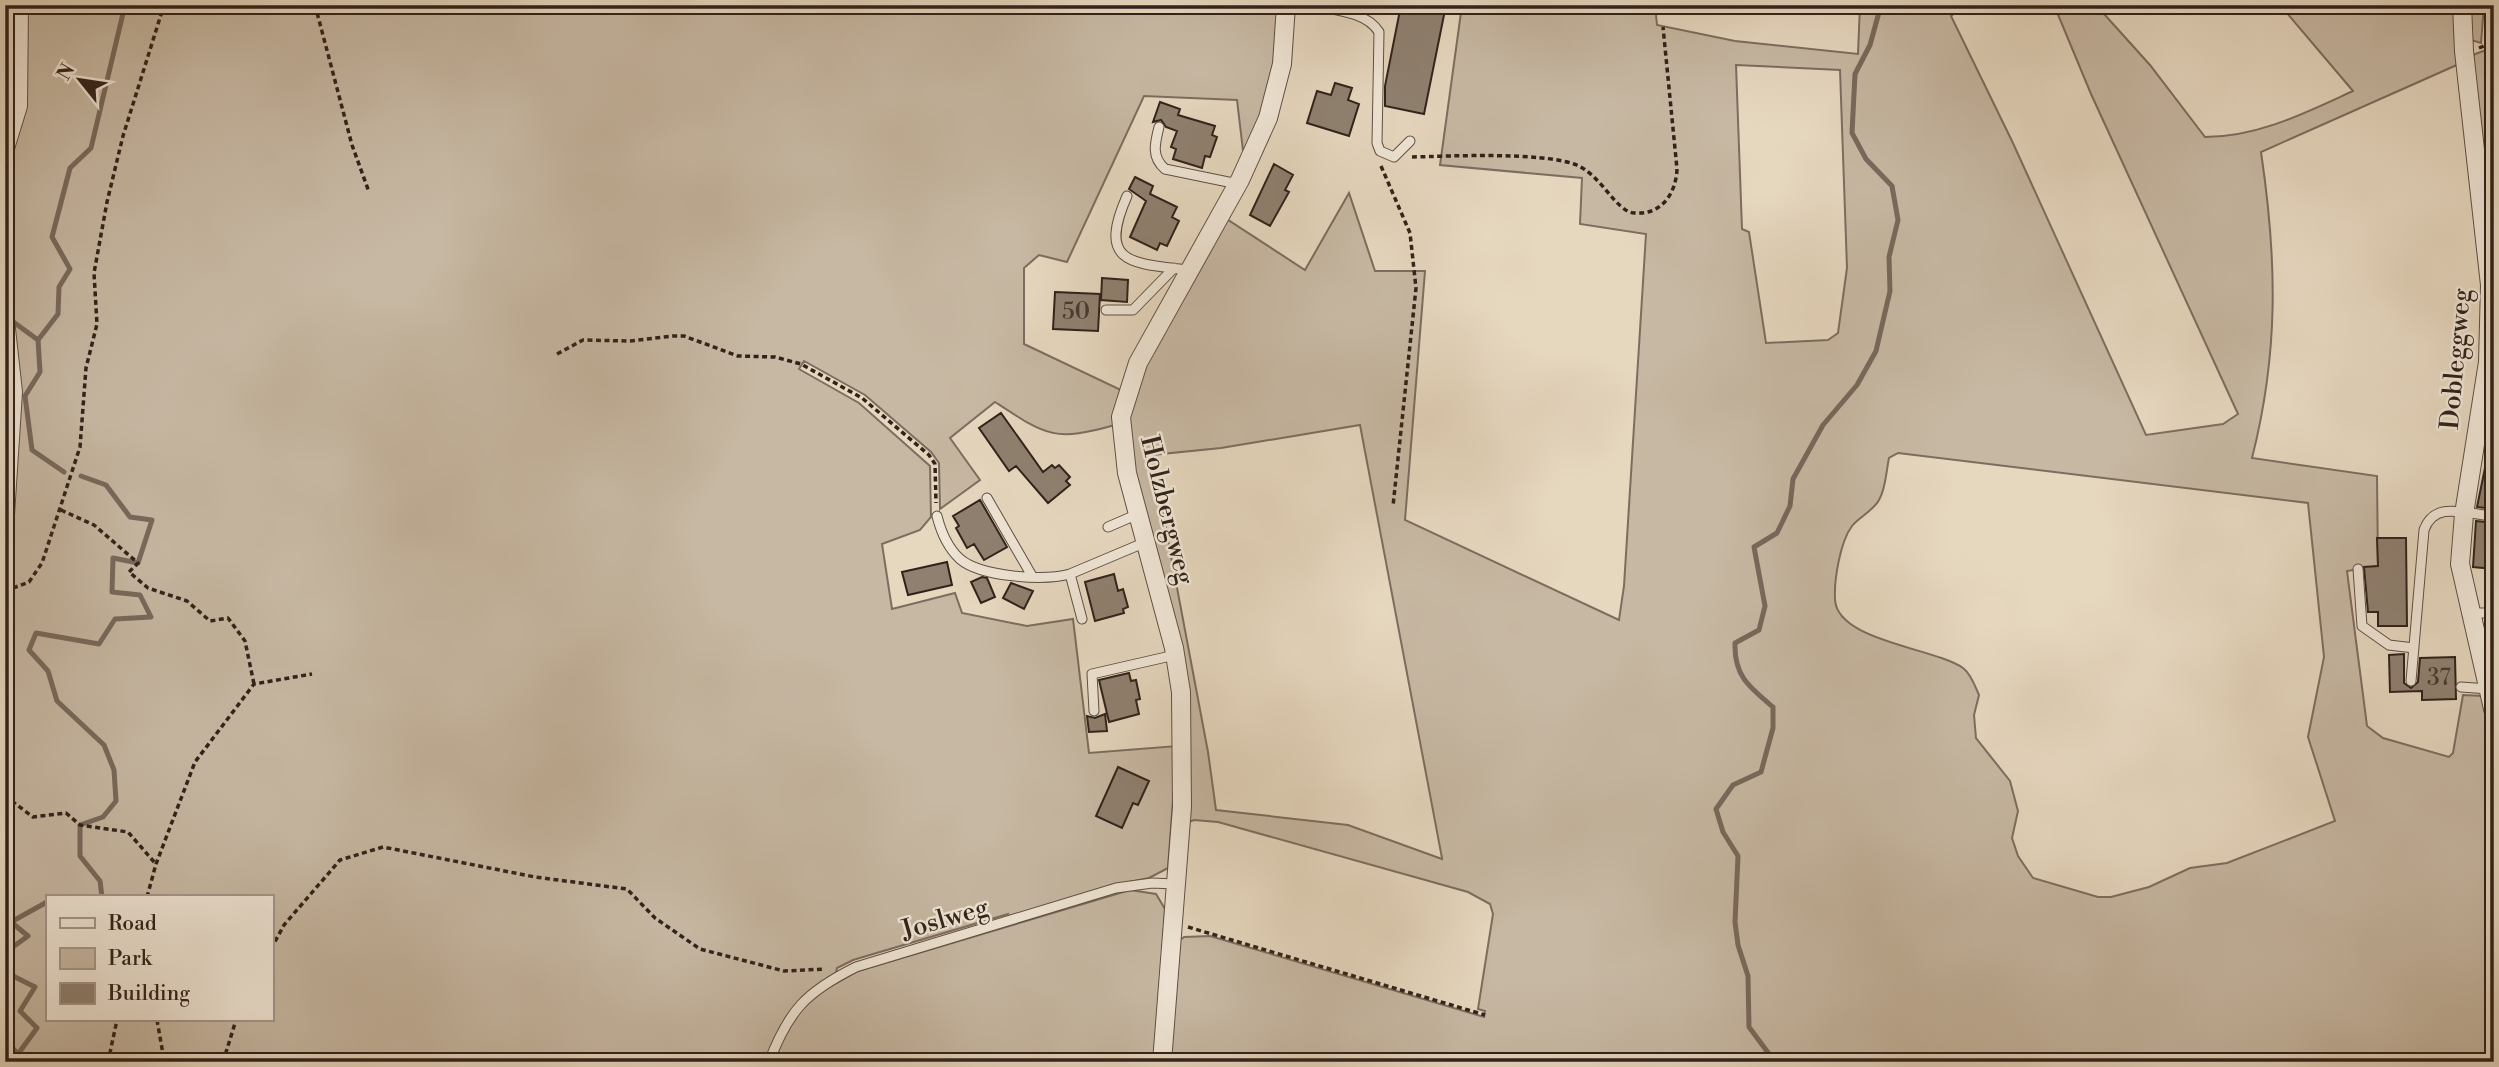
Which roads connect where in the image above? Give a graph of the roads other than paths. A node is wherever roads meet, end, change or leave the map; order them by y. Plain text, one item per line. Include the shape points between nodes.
1 (19, 5) edge
2 (1286, 5) edge
3 (1311, 5) edge
4 (2462, 5) edge
5 (1159, 127) dead end
6 (1410, 141) dead end
7 (5, 148) edge
8 (1238, 184) junction
9 (1127, 196) dead end
10 (1181, 269) junction
11 (1106, 310) dead end
12 (6, 322) edge
13 (987, 498) dead end
14 (1138, 514) junction
15 (2464, 514) junction
16 (5, 515) edge
17 (937, 516) road end
18 (2494, 516) edge
19 (1108, 527) dead end
20 (1146, 542) junction
21 (2358, 569) dead end
22 (1070, 574) junction
23 (1032, 576) junction
24 (2469, 613) junction
25 (2491, 613) dead end
26 (1082, 619) dead end
27 (2414, 648) junction
28 (1175, 654) junction
29 (2411, 681) dead end
30 (2461, 687) dead end
31 (2491, 689) edge
32 (1094, 711) dead end
33 (2494, 713) edge
34 (1174, 884) junction
35 (769, 1062) edge
36 (1162, 1062) edge

1 - 7 street via 18,106
2 - 8 street, Holzbergweg via 1274,101
3 - 6 lane via 1366,18 1379,32 1377,143 1380,151 1394,157
4 - 15 street, Dobleggweg via 2490,285 2484,418
5 - 8 lane via 1155,150 1161,167
8 - 10 street, Holzbergweg
9 - 10 lane via 1115,228 1120,251 1134,262
10 - 11 lane via 1133,310
10 - 14 street, Holzbergweg via 1122,408 1123,455
12 - 16 street via 13,392
13 - 23 lane
14 - 19 lane
14 - 20 street, Holzbergweg
15 - 18 lane
15 - 24 street, Dobleggweg via 2460,565
15 - 27 lane via 2437,511 2424,530
17 - 23 lane via 947,542 967,564
20 - 22 lane
20 - 28 street, Holzbergweg
21 - 27 lane via 2362,626 2389,645
22 - 23 lane
22 - 26 lane
24 - 25 lane
24 - 31 street, Dobleggweg
27 - 29 lane
28 - 32 lane via 1092,674
28 - 34 street, Holzbergweg via 1183,731
30 - 31 lane
31 - 33 street, Dobleggweg
34 - 35 lane, Joslweg via 1116,888 856,967 819,987 800,1004 783,1027
34 - 36 street, Holzbergweg

